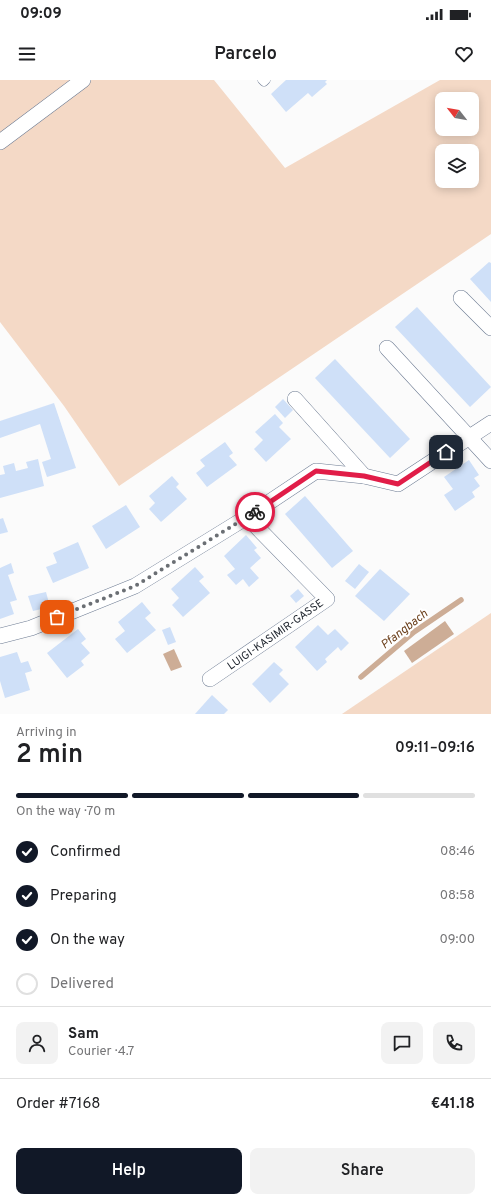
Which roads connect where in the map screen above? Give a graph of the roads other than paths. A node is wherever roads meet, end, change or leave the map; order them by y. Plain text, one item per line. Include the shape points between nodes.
1 (82, 80) edge
2 (262, 80) edge
3 (266, 80) edge
4 (0, 142) edge
5 (461, 298) dead end
6 (491, 328) edge
7 (387, 348) dead end
8 (295, 399) dead end
9 (491, 424) edge
10 (470, 436) junction
11 (491, 461) edge
12 (364, 476) junction
13 (247, 517) junction
14 (0, 636) edge
15 (210, 678) dead end

1 - 4 street
2 - 3 lane
5 - 6 street
7 - 10 street
8 - 12 street
9 - 10 street
10 - 11 street
10 - 12 street via 398,484
12 - 13 street via 316,471
13 - 14 street via 135,586 31,628
13 - 15 street, LUIGI-KASIMIR-GASSE via 327,600

